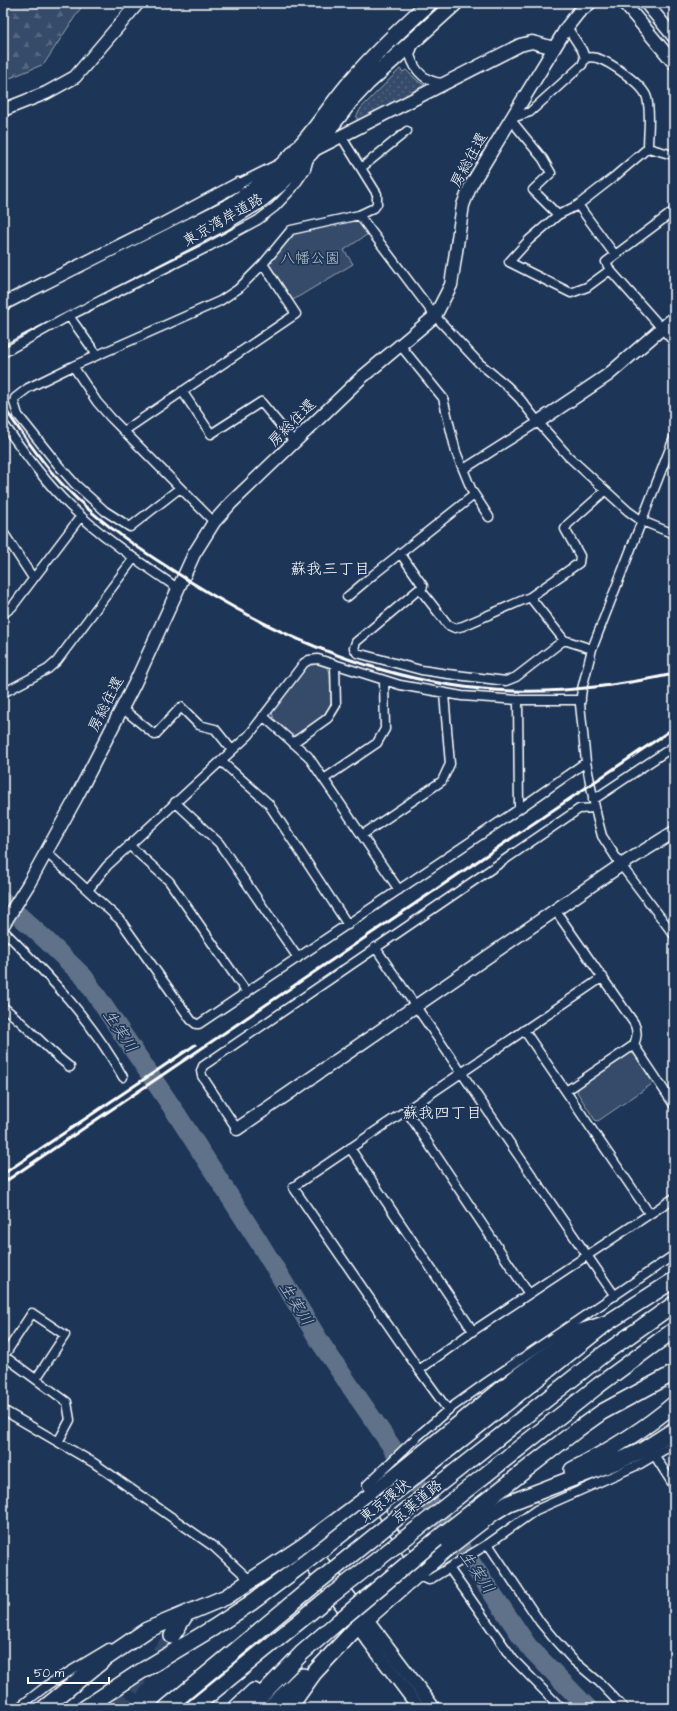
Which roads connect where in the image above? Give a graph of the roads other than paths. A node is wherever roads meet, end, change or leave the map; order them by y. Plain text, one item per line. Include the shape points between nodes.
1 (138, 3) edge
2 (429, 3) edge
3 (455, 3) edge
4 (590, 3) edge
5 (624, 3) edge
6 (646, 3) edge
7 (567, 28) junction
8 (418, 37) junction
9 (674, 37) edge
10 (554, 48) junction
11 (585, 58) junction
12 (674, 64) edge
13 (443, 83) junction
14 (3, 110) edge
15 (511, 119) junction
16 (407, 131) dead end
17 (341, 136) junction
18 (648, 148) junction
19 (311, 152) junction
20 (674, 155) edge
21 (289, 160) junction
22 (361, 168) junction
23 (238, 184) joint
24 (256, 196) junction
25 (578, 205) junction
26 (674, 211) edge
27 (359, 215) junction
28 (558, 215) junction
29 (615, 255) junction
30 (263, 264) junction
31 (610, 270) junction
32 (3, 304) edge
33 (69, 316) junction
34 (435, 316) junction
35 (674, 318) edge
36 (3, 321) edge
37 (663, 328) junction
38 (3, 336) edge
39 (674, 342) edge
40 (400, 345) junction
41 (3, 353) edge
42 (97, 355) junction
43 (73, 366) junction
44 (182, 391) junction
45 (538, 422) junction
46 (3, 423) edge
47 (124, 431) junction
48 (674, 438) edge
49 (295, 443) junction
50 (464, 469) junction
51 (180, 488) junction
52 (605, 491) junction
53 (474, 495) junction
54 (80, 516) junction
55 (489, 517) dead end
56 (642, 521) junction
57 (214, 522) junction
58 (3, 532) edge
59 (674, 534) edge
60 (400, 553) junction
61 (134, 558) junction
62 (33, 578) junction
63 (179, 589) junction
64 (421, 591) junction
65 (347, 597) dead end
66 (530, 597) junction
67 (3, 614) edge
68 (564, 640) junction
69 (592, 649) junction
70 (335, 665) junction
71 (384, 680) junction
72 (3, 694) edge
73 (444, 694) junction
74 (518, 700) junction
75 (581, 700) junction
76 (122, 708) junction
77 (263, 716) junction
78 (293, 743) junction
79 (674, 746) edge
80 (232, 750) junction
81 (221, 761) junction
82 (586, 762) junction
83 (324, 779) junction
84 (175, 802) junction
85 (594, 804) junction
86 (519, 810) junction
87 (674, 832) edge
88 (362, 835) junction
89 (129, 845) junction
90 (46, 852) junction
91 (621, 865) junction
92 (88, 890) junction
93 (399, 890) junction
94 (555, 910) junction
95 (3, 925) edge
96 (348, 925) junction
97 (3, 930) edge
98 (674, 935) edge
99 (375, 948) junction
100 (298, 958) junction
101 (603, 977) junction
102 (247, 993) junction
103 (3, 1007) edge
104 (416, 1007) junction
105 (524, 1030) junction
106 (634, 1046) junction
107 (70, 1067) dead end
108 (461, 1072) junction
109 (123, 1076) dead end
110 (566, 1091) junction
111 (674, 1105) edge
112 (406, 1110) junction
113 (236, 1129) joint
114 (350, 1148) junction
115 (674, 1198) edge
116 (649, 1213) junction
117 (588, 1256) junction
118 (674, 1256) edge
119 (674, 1269) edge
120 (674, 1280) edge
121 (653, 1293) junction
122 (529, 1294) junction
123 (615, 1296) junction
124 (674, 1304) edge
125 (674, 1330) edge
126 (473, 1331) junction
127 (419, 1370) junction
128 (674, 1373) edge
129 (36, 1379) junction
130 (674, 1404) edge
131 (3, 1410) edge
132 (448, 1410) junction
133 (674, 1430) edge
134 (58, 1442) junction
135 (674, 1444) edge
136 (655, 1456) junction
137 (427, 1459) junction
138 (391, 1470) junction
139 (674, 1486) edge
140 (535, 1492) junction
141 (371, 1495) junction
142 (488, 1544) junction
143 (303, 1546) junction
144 (449, 1568) junction
145 (419, 1572) junction
146 (251, 1581) junction
147 (186, 1614) junction
148 (362, 1622) junction
149 (147, 1630) junction
150 (172, 1636) tunnel mouth
151 (341, 1642) junction
152 (302, 1653) junction
153 (120, 1685) junction
154 (18, 1708) edge
155 (44, 1708) edge
156 (85, 1708) edge
157 (94, 1708) edge
158 (166, 1708) edge
159 (193, 1708) edge
160 (236, 1708) edge
161 (249, 1708) edge
162 (270, 1708) edge
163 (289, 1708) edge
164 (419, 1708) edge
165 (434, 1708) edge
166 (561, 1708) edge
167 (624, 1708) edge

1 - 14 street via 75,76 46,93
2 - 21 highway, 東京湾岸道路 via 349,84
3 - 8 highway, 東京湾岸道路
4 - 7 street, 房総往還 via 578,13
5 - 12 street
6 - 9 street
7 - 10 street, 房総往還
7 - 11 street
8 - 13 street via 410,55 412,62 424,78
8 - 19 highway, 東京湾岸道路 via 351,100
10 - 13 street via 537,42 526,42
10 - 15 street, 房総往還
11 - 15 street via 577,70 530,112
11 - 18 street via 606,61 644,90 649,110
13 - 17 street
15 - 28 street via 551,173 533,190
15 - 34 street, 房総往還 via 471,185 463,205 451,285
16 - 22 street
17 - 19 street
17 - 22 street
18 - 20 street
18 - 25 street
19 - 21 street
19 - 24 highway, 東京湾岸道路 via 280,184
19 - 33 street via 306,169 293,188 275,208 258,220
21 - 23 street via 271,166
21 - 24 highway, 東京湾岸道路
22 - 27 street via 378,199 374,208
23 - 32 street
24 - 36 highway, 東京湾岸道路 via 225,208
24 - 38 highway, 東京湾岸道路 via 223,223
25 - 28 street
25 - 29 street
26 - 29 street
27 - 30 street via 291,230
27 - 34 street
28 - 31 street via 529,240 509,262 571,292 587,287
29 - 31 street via 606,262
30 - 42 street via 238,289 220,301
30 - 44 street via 296,314
31 - 37 street
33 - 41 street
33 - 42 street
34 - 40 street, 房総往還
34 - 45 street via 479,363 520,399
35 - 37 street
37 - 39 street
37 - 45 street via 608,375
40 - 49 street, 房総往還 via 361,378
40 - 50 street via 442,398 456,452
42 - 43 street
43 - 47 street via 97,402
43 - 51 street via 28,388 15,398 14,402 18,415 58,466 100,506 130,527
44 - 47 street
44 - 49 street via 211,434 261,402
45 - 50 street
45 - 52 street via 568,456
46 - 54 street via 40,473
47 - 51 street
48 - 56 street
49 - 57 street, 房総往還
50 - 53 street
51 - 57 street
52 - 56 street
52 - 66 street via 565,528 580,556 579,563
53 - 55 street
53 - 60 street
54 - 61 street
54 - 62 street
56 - 59 street
56 - 69 street
57 - 63 street, 房総往還 via 194,554
58 - 62 street
60 - 64 street via 423,586
60 - 65 street
61 - 63 street
61 - 72 street via 57,661 48,669
62 - 67 street via 9,610
63 - 76 street, 房総往還
64 - 66 street via 448,625 455,628
64 - 68 street via 416,591 356,642 354,651 421,670 506,681 516,677
66 - 68 street
68 - 69 street
69 - 75 street
70 - 71 street
70 - 77 street via 318,659 304,663
70 - 78 street via 336,705 328,718
71 - 73 street
71 - 83 street via 386,729 377,743
73 - 74 street
73 - 88 street via 450,764 442,781
74 - 75 street
74 - 86 street
75 - 82 street
76 - 80 street via 155,735 181,707 198,725 215,730
76 - 90 street, 房総往還
77 - 78 street
77 - 80 street via 249,735
78 - 83 street via 308,756
79 - 85 street
80 - 81 street
81 - 84 street
81 - 96 street via 268,803
82 - 85 street
82 - 86 street
83 - 88 street
84 - 89 street
84 - 100 street via 219,843
85 - 91 street via 602,836
85 - 99 street via 579,809
86 - 93 street
87 - 91 street
88 - 93 street
89 - 92 street via 106,866
89 - 102 street via 169,881
90 - 92 street
90 - 95 street, 房総往還
91 - 94 street
91 - 98 street
92 - 102 street via 120,920 193,1023 203,1023
93 - 96 street
94 - 101 street
94 - 104 street
96 - 100 street
97 - 109 street via 80,1012
99 - 104 street
99 - 113 street via 203,1066 202,1076
100 - 102 street
101 - 105 street
101 - 106 street via 634,1023 637,1037
103 - 107 street
104 - 108 street
104 - 113 street
105 - 108 street
105 - 110 street
106 - 110 street
106 - 111 street
108 - 112 street
108 - 117 street
110 - 116 street
112 - 114 street
112 - 122 street
114 - 126 street
114 - 127 street via 293,1187
115 - 116 street
116 - 117 street
117 - 122 street
117 - 123 street
118 - 123 street
119 - 121 highway
120 - 121 highway
121 - 137 highway via 608,1323 577,1333 519,1375
122 - 126 street
123 - 132 street
124 - 158 highway, 京葉道路, bridge via 605,1353 444,1480
125 - 159 highway, 京葉道路, bridge via 599,1385 323,1602
126 - 127 street
127 - 132 street
128 - 152 highway, bridge via 602,1412 560,1442 470,1511
129 - 129 street via 4,1356 32,1313 65,1335
129 - 134 street via 67,1402 70,1420
130 - 140 highway via 620,1442
131 - 134 street
132 - 138 street via 418,1436
133 - 140 highway via 630,1456
134 - 146 street via 94,1463 214,1546
135 - 136 street
136 - 139 street
136 - 142 street via 616,1476 536,1510
137 - 138 highway
137 - 153 highway, 東京環状, bridge via 302,1565 251,1603
138 - 141 highway
140 - 145 highway via 510,1503
141 - 143 highway
141 - 145 street
142 - 144 street
142 - 167 street via 554,1639
143 - 146 highway
143 - 148 street via 318,1557
144 - 145 street via 429,1580 423,1578
144 - 166 street via 513,1659
145 - 148 highway
146 - 147 highway via 226,1596
147 - 149 highway
147 - 150 highway
148 - 151 highway
148 - 164 street
148 - 165 street
149 - 154 street via 119,1642 55,1680
149 - 155 highway via 106,1658
151 - 162 highway via 322,1655
151 - 163 highway via 314,1673
152 - 160 highway
152 - 161 highway
153 - 156 highway, 東京環状
153 - 157 highway

